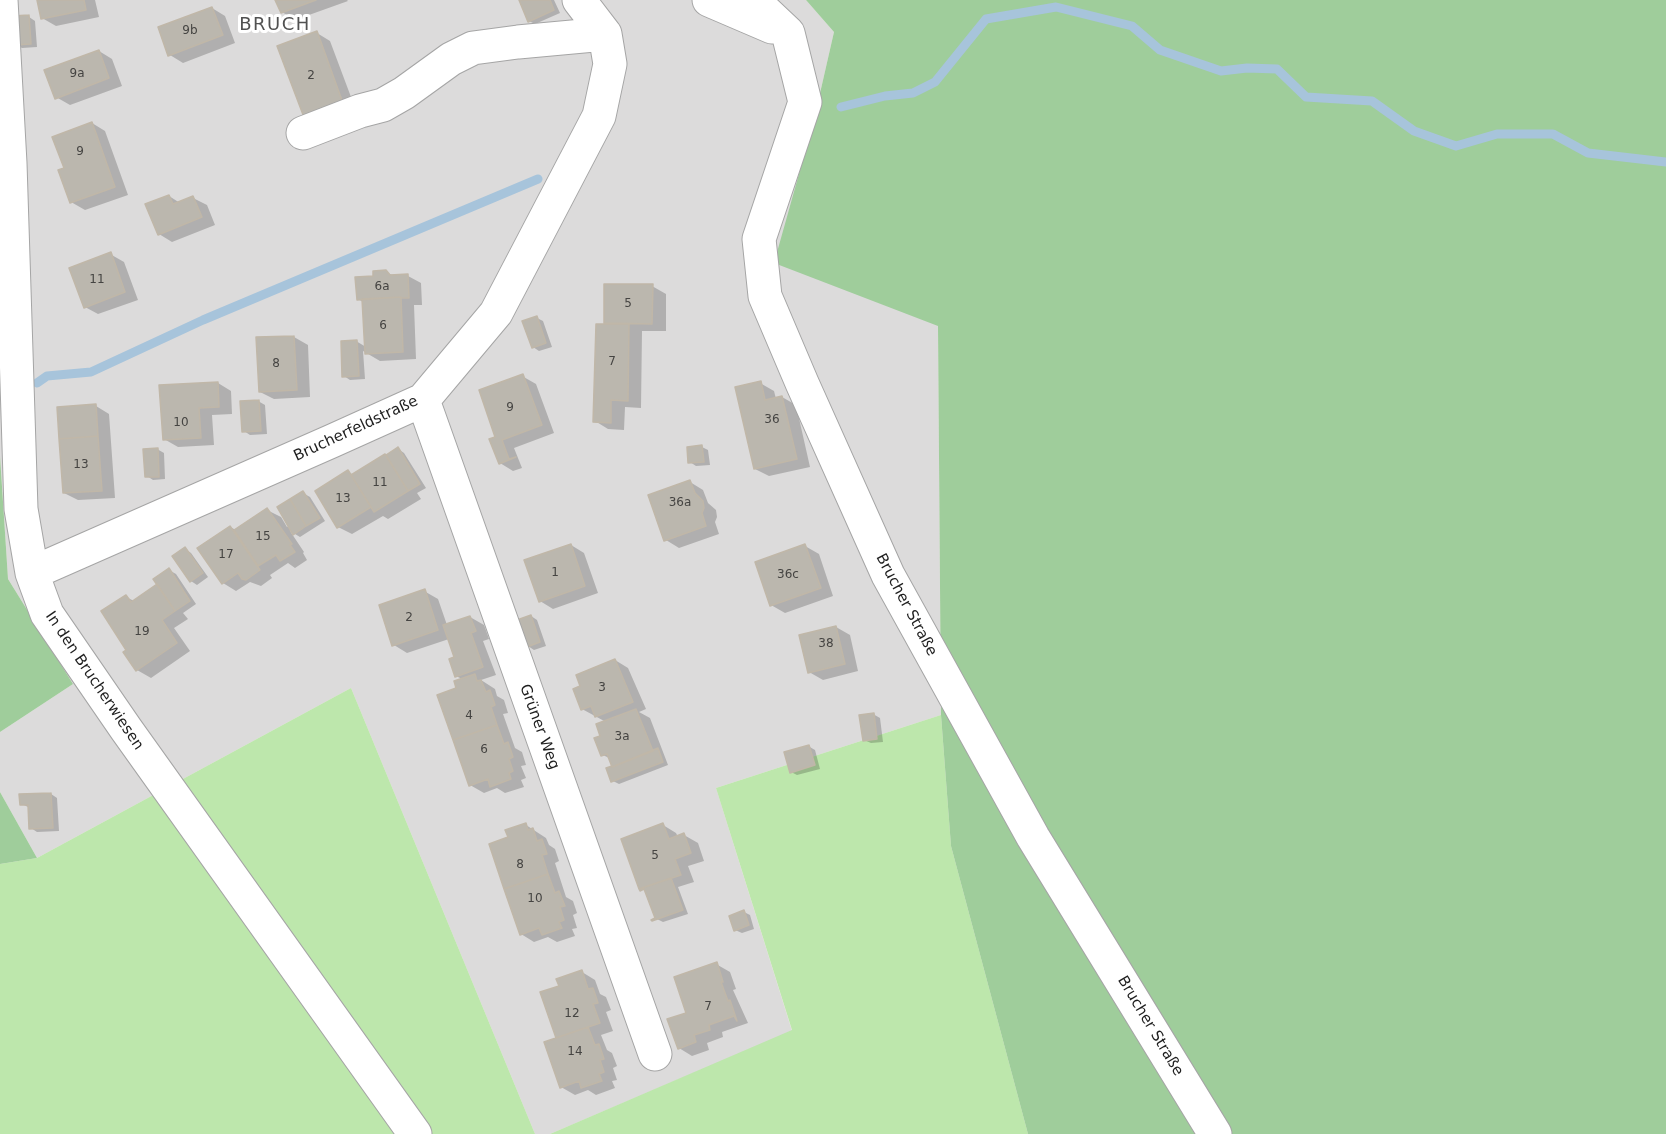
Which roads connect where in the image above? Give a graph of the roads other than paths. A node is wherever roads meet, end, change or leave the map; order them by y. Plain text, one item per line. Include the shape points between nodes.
1 (1, 0) edge
2 (579, 0) edge
3 (709, 0) edge
4 (753, 0) edge
5 (788, 33) junction
6 (605, 34) junction
7 (303, 133) dead end
8 (423, 400) junction
9 (32, 573) junction
10 (655, 1054) dead end
11 (415, 1134) edge
12 (1215, 1134) edge

1 - 9 street, In den Brucherwiesen via 21,509
2 - 6 street, Brucherfeldstraße
3 - 5 street
4 - 5 street
5 - 12 street, Brucher Straße via 805,102 759,239 765,296 888,575 1033,837
6 - 7 street via 473,48 383,105
6 - 8 street, Brucherfeldstraße via 610,64 598,116 496,313
8 - 9 street, Brucherfeldstraße
8 - 10 street, Grüner Weg
9 - 11 street, In den Brucherwiesen via 47,614

